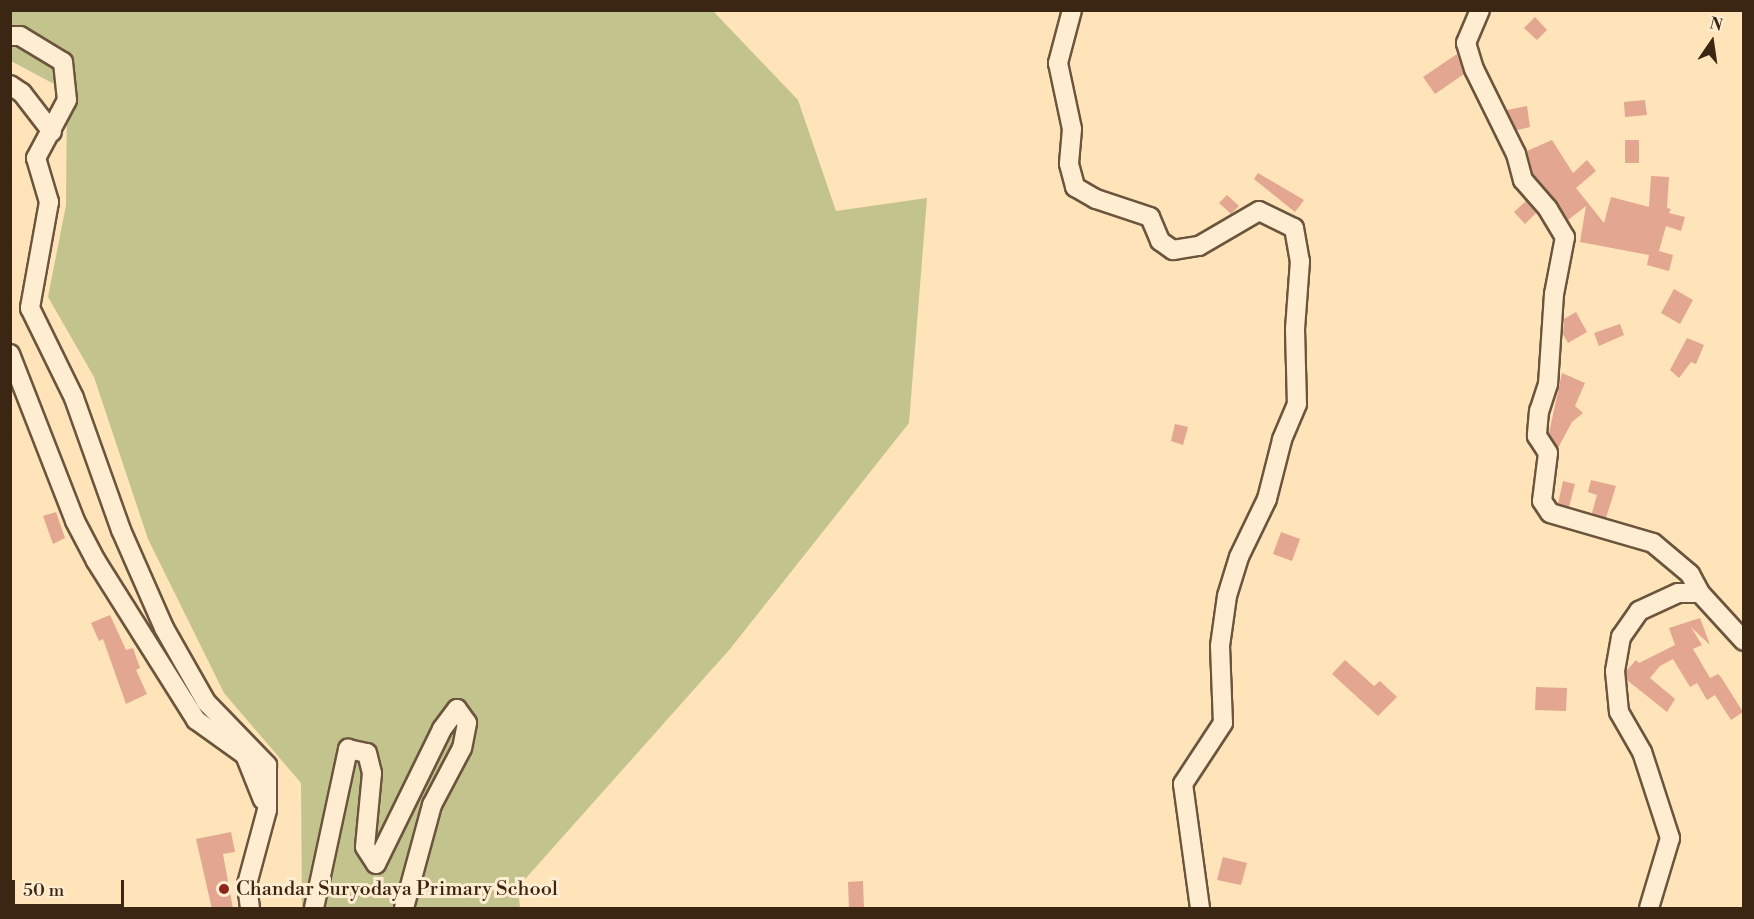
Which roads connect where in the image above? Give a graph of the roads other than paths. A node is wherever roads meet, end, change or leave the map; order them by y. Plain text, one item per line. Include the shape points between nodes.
1 (1072, 10) edge
2 (1480, 10) edge
3 (10, 36) edge
4 (10, 85) edge
5 (52, 132) junction
6 (10, 354) edge
7 (1700, 593) junction
8 (1743, 641) edge
9 (267, 810) junction
10 (250, 909) edge
11 (314, 909) edge
12 (404, 909) edge
13 (1200, 909) edge
14 (1649, 909) edge

1 - 13 street via 1058,63 1072,129 1069,164 1076,187 1096,200 1150,217 1160,241 1173,250 1199,246 1259,211 1294,228 1300,261 1295,329 1297,405 1282,440 1267,499 1239,556 1227,596 1220,646 1222,723 1184,784
2 - 7 street via 1466,43 1474,69 1516,154 1523,180 1565,237 1554,294 1548,384 1538,419 1537,436 1548,453 1542,501 1550,513 1653,543 1690,574
3 - 5 street via 20,36 63,62 67,100
4 - 5 street via 22,93
5 - 9 street via 36,158 49,202 30,308 74,398 121,530 164,628 206,702 267,765
6 - 9 street via 75,521 96,561 196,720 245,755
7 - 8 street
7 - 14 street via 1678,593 1640,611 1621,637 1615,671 1618,712 1642,752 1670,838
9 - 10 street via 248,884
11 - 12 street via 348,749 367,753 372,773 365,847 376,864 442,729 457,709 467,723 462,748 432,805

